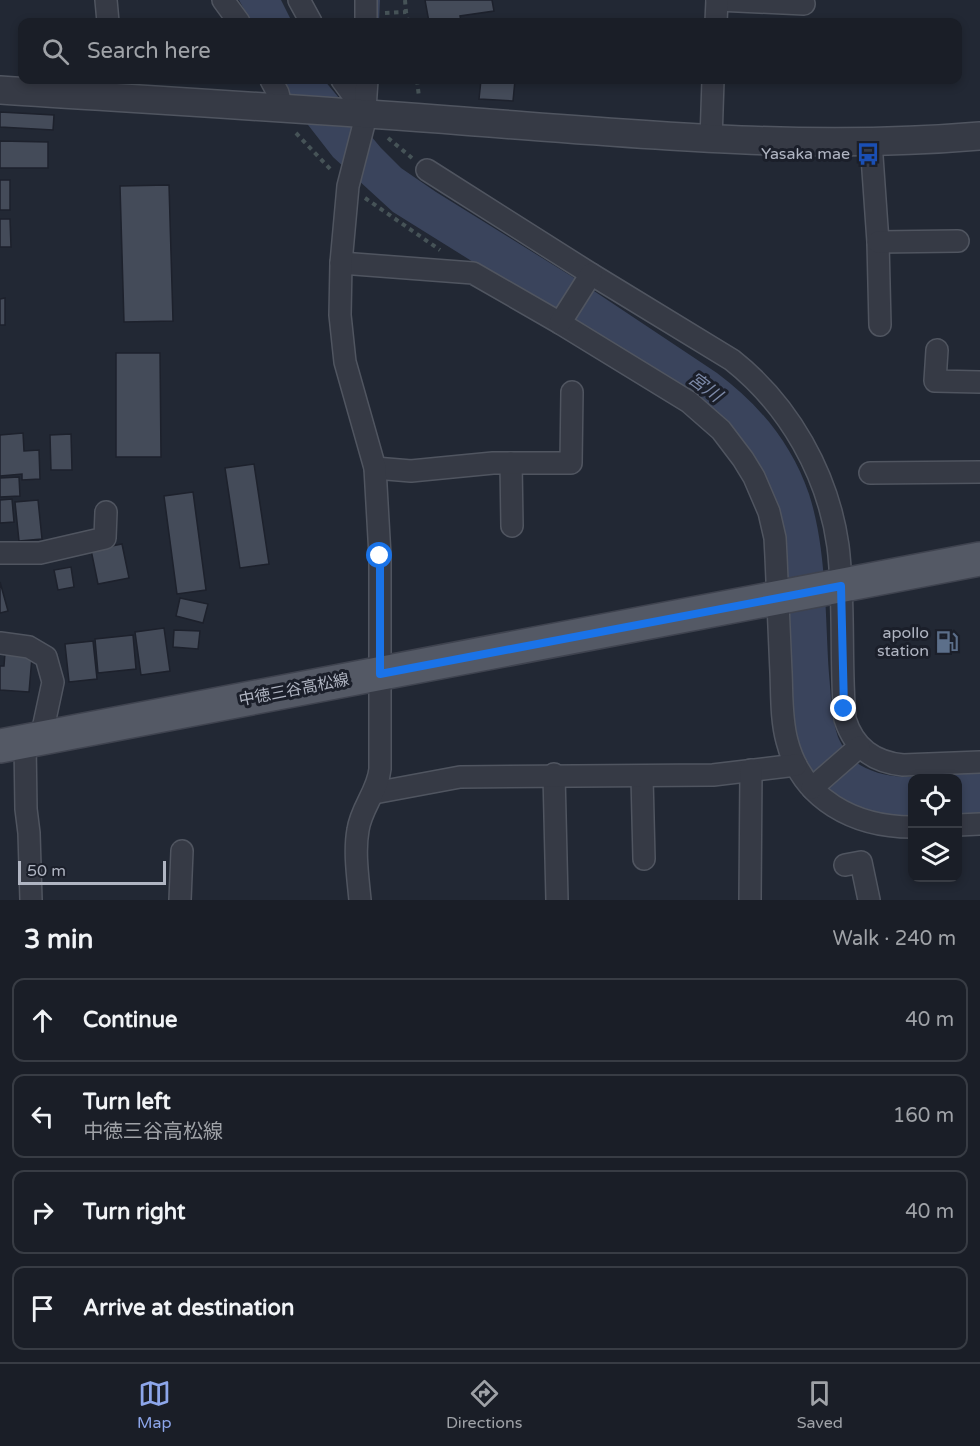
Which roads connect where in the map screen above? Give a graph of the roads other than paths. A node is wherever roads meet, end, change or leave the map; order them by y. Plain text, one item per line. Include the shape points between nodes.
1 (105, 0) edge
2 (223, 0) edge
3 (299, 0) edge
4 (717, 0) edge
5 (804, 4) dead end
6 (107, 18) edge
7 (236, 18) edge
8 (309, 18) edge
9 (716, 18) edge
10 (273, 84) edge
11 (344, 84) edge
12 (366, 84) edge
13 (713, 84) edge
14 (117, 88) edge
15 (0, 90) edge
16 (287, 114) junction
17 (362, 117) junction
18 (980, 136) edge
19 (711, 140) junction
20 (871, 142) junction
21 (427, 170) road end
22 (957, 241) dead end
23 (878, 242) junction
24 (341, 262) junction
25 (589, 277) junction
26 (561, 321) junction
27 (880, 325) dead end
28 (937, 350) dead end
29 (980, 382) edge
30 (572, 392) dead end
31 (511, 463) junction
32 (375, 468) junction
33 (980, 472) edge
34 (870, 473) dead end
35 (106, 512) dead end
36 (512, 526) dead end
37 (0, 553) edge
38 (980, 559) edge
39 (838, 586) junction
40 (781, 597) junction
41 (0, 643) edge
42 (380, 674) junction
43 (22, 742) edge
44 (857, 748) junction
45 (980, 762) edge
46 (796, 765) junction
47 (751, 770) junction
48 (554, 774) junction
49 (642, 777) junction
50 (814, 786) junction
51 (374, 794) junction
52 (980, 824) edge
53 (962, 825) edge
54 (908, 827) edge
55 (182, 851) dead end
56 (644, 859) dead end
57 (844, 865) dead end
58 (31, 900) edge
59 (180, 900) edge
60 (360, 900) edge
61 (557, 900) edge
62 (750, 900) edge
63 (869, 900) edge

1 - 6 street
2 - 7 street
3 - 8 street
4 - 5 street
4 - 9 street
10 - 16 street
11 - 17 street
12 - 17 street
13 - 19 street
14 - 15 street
14 - 16 street
16 - 17 street
17 - 19 street
17 - 24 street via 348,182
18 - 20 street
19 - 20 street
20 - 23 street
21 - 25 street
22 - 23 street
23 - 27 street
24 - 26 street via 473,273
24 - 32 street via 340,315 345,362
25 - 26 street
25 - 39 street via 732,360 769,394 800,438 818,474 835,527
26 - 40 street via 689,402 721,430 754,477 769,512
28 - 29 street via 935,381
30 - 31 street via 571,463
31 - 32 street via 411,471
31 - 36 street
32 - 42 street
33 - 34 street
35 - 37 street via 105,538 40,553
38 - 39 main road, 中徳三谷高松線
39 - 40 main road, 中徳三谷高松線
39 - 44 street via 845,719
40 - 42 main road, 中徳三谷高松線
40 - 46 street via 784,726
41 - 43 street via 29,647 46,657 53,682
42 - 43 main road, 中徳三谷高松線
42 - 51 street via 380,769
43 - 58 street
44 - 45 street via 891,764
44 - 50 street
46 - 47 street
46 - 50 street
47 - 49 street
47 - 62 street
48 - 49 street
48 - 51 street via 460,777
48 - 61 street
49 - 56 street
50 - 54 street via 828,802 857,818
51 - 60 street via 358,830
52 - 53 street
55 - 59 street
57 - 63 street via 861,862

